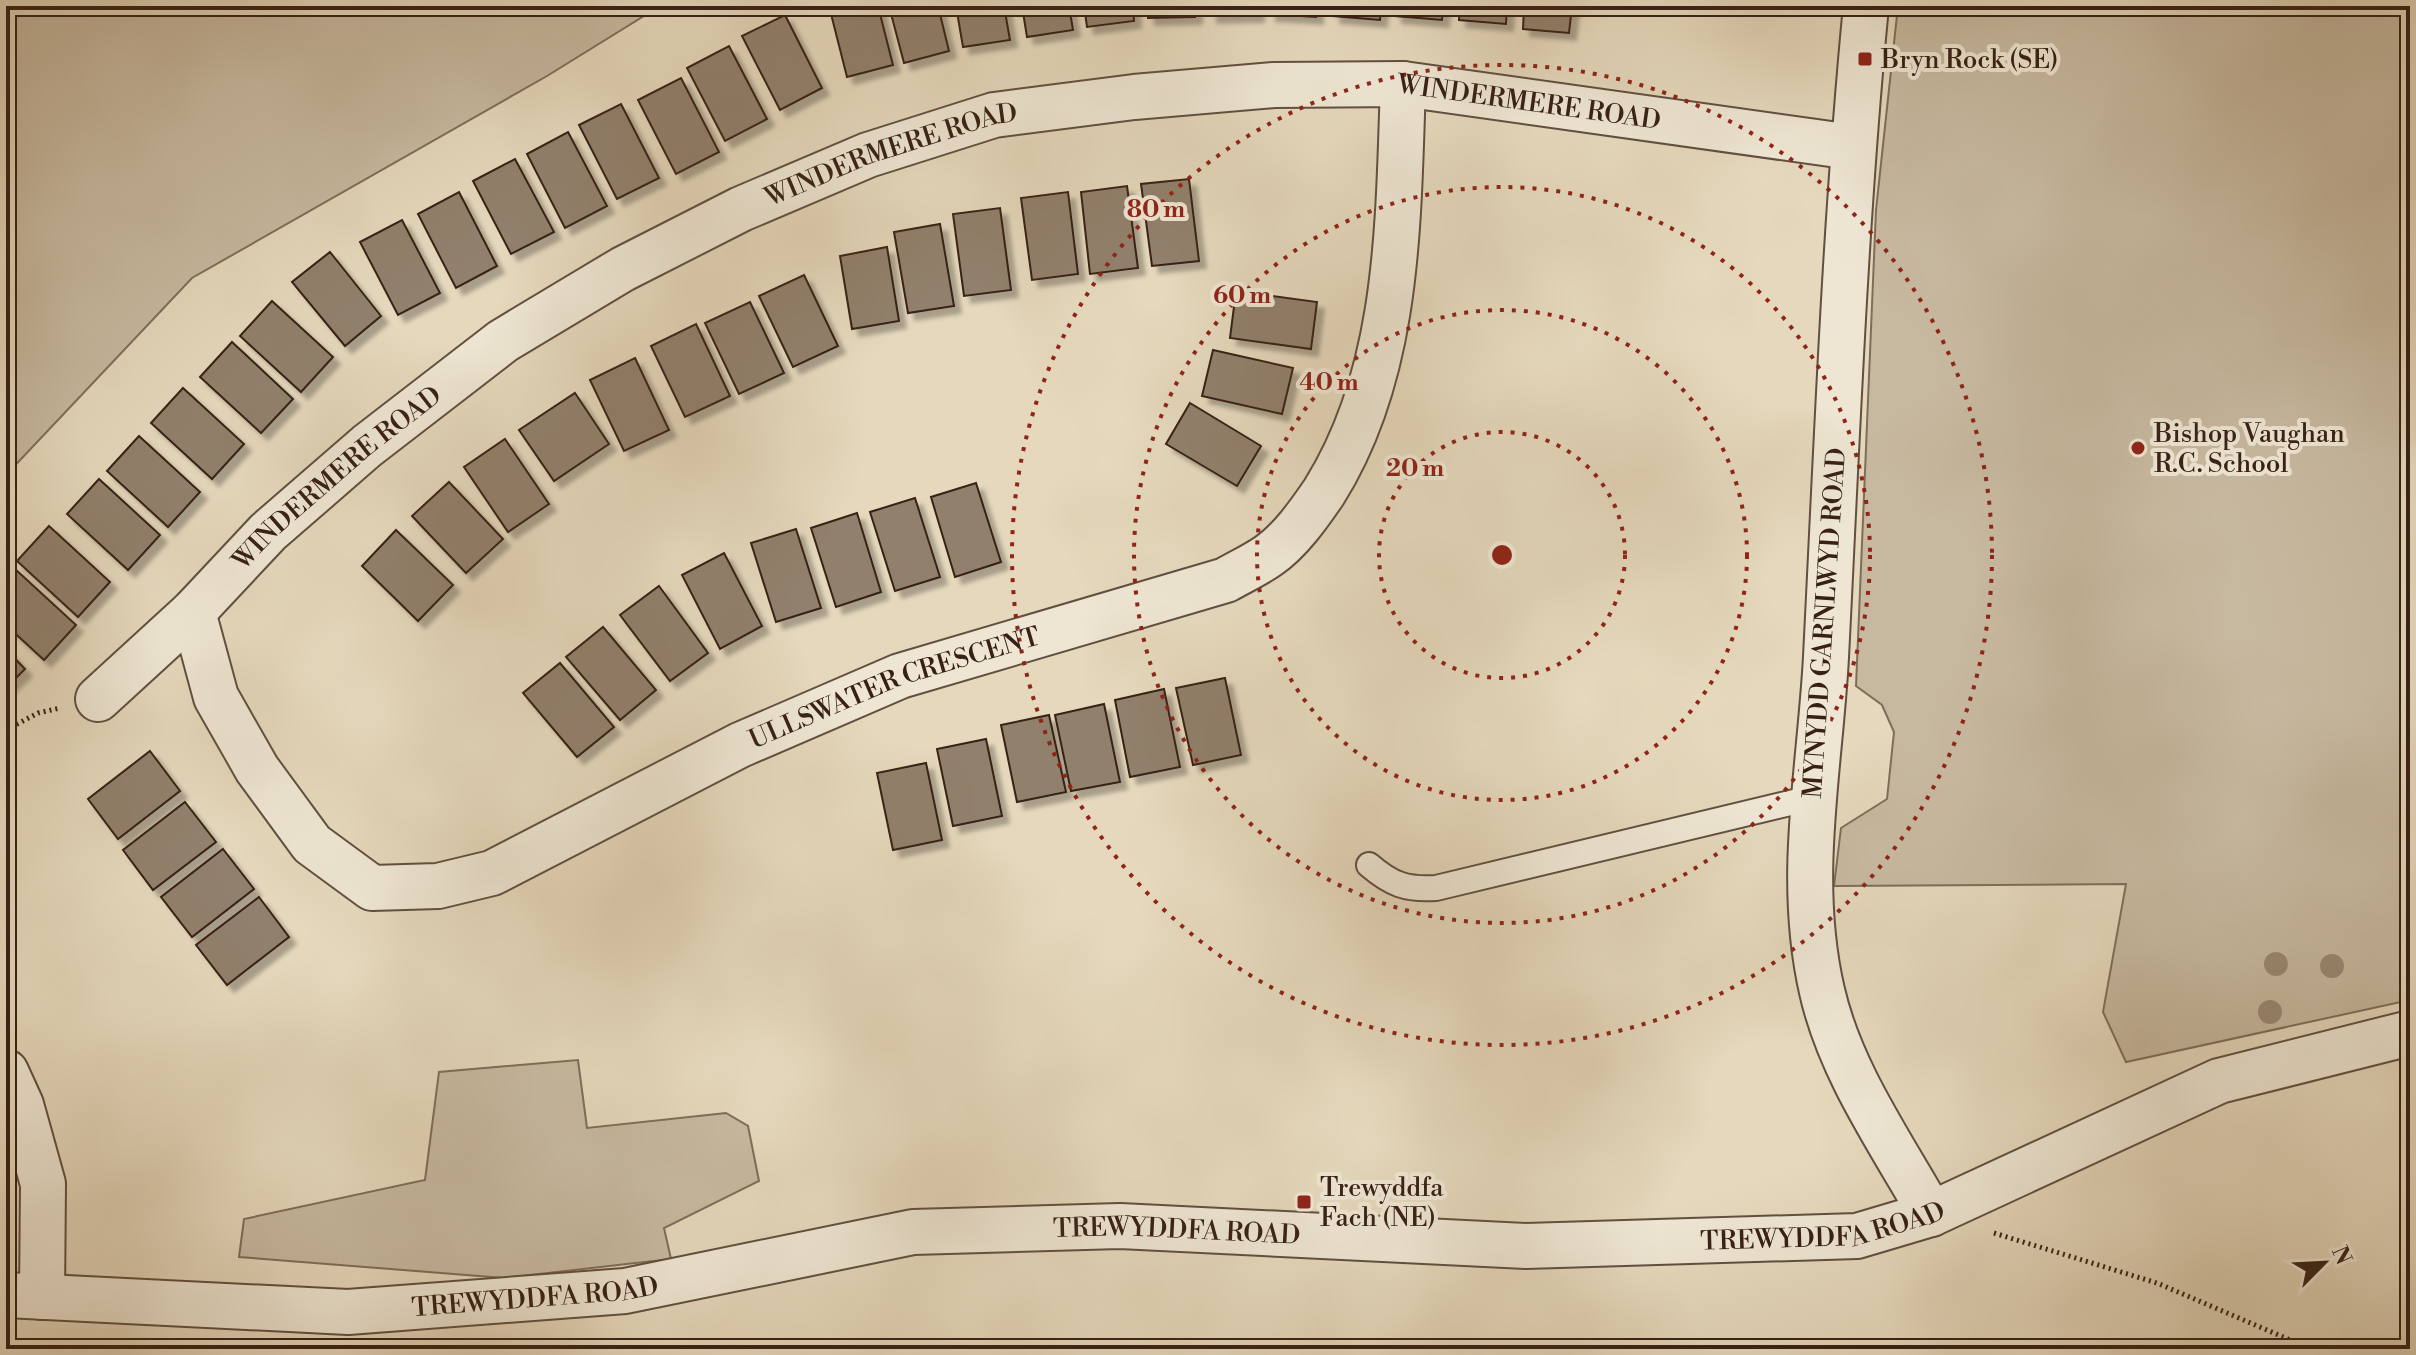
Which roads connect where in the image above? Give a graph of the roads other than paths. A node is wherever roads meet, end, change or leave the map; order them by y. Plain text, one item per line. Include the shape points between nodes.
1 (1866, 6) edge
2 (1403, 84) junction
3 (1852, 147) junction
4 (193, 612) junction
5 (98, 699) road end
6 (1811, 798) junction
7 (1369, 865) dead end
8 (2410, 1033) edge
9 (6, 1072) edge
10 (1931, 1214) junction
11 (24, 1296) edge

1 - 3 street, MYNYDD GARNLWYD ROAD
2 - 3 street, WINDERMERE ROAD
2 - 4 street, WINDERMERE ROAD via 1274,85 994,115 868,155 741,209 623,269 503,341 367,446 268,532
2 - 4 street, ULLSWATER CRESCENT via 1390,301 1371,385 1347,454 1310,514 1270,555 1226,580 900,676 740,745 492,873 438,886 372,888 312,844 257,769 216,697
3 - 6 street, MYNYDD GARNLWYD ROAD via 1824,682
4 - 5 street, WINDERMERE ROAD
6 - 7 lane via 1436,888 1413,890 1389,882
6 - 10 street, MYNYDD GARNLWYD ROAD via 1810,911 1822,992 1845,1062
8 - 10 street, TREWYDDFA ROAD via 2219,1081
9 - 11 street via 43,1184
10 - 11 street, TREWYDDFA ROAD via 1857,1236 1526,1246 1120,1226 913,1232 625,1291 348,1312

